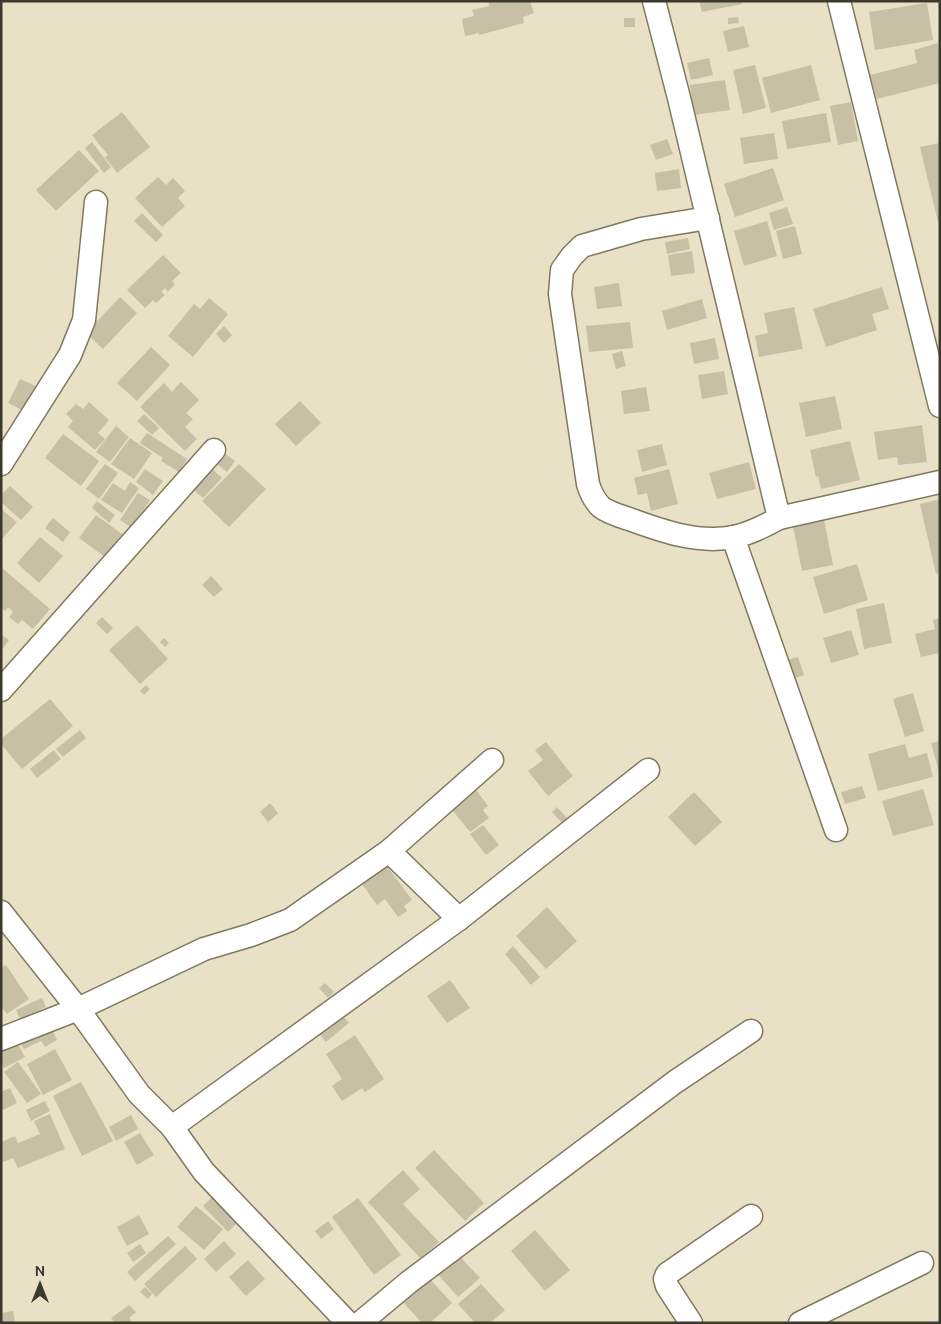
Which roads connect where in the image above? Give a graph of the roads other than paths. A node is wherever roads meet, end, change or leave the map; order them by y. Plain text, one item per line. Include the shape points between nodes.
1 (654, 1) edge
2 (839, 1) edge
3 (96, 202) dead end
4 (708, 218) junction
5 (940, 406) edge
6 (214, 450) dead end
7 (1, 464) edge
8 (940, 482) edge
9 (780, 518) junction
10 (733, 537) junction
11 (1, 690) edge
12 (492, 760) dead end
13 (648, 770) dead end
14 (836, 830) dead end
15 (389, 851) junction
16 (1, 912) edge
17 (459, 919) junction
18 (78, 1009) junction
19 (751, 1031) dead end
20 (1, 1039) edge
21 (172, 1127) junction
22 (751, 1216) dead end
23 (922, 1263) dead end
24 (348, 1323) edge
25 (360, 1323) edge
26 (691, 1323) edge
27 (800, 1323) edge

1 - 4 street
2 - 5 street
3 - 7 street via 84,320 70,355
4 - 9 street
4 - 10 street via 641,229 582,246 562,270 560,294 591,496 602,508 662,531 700,539
6 - 11 street
8 - 9 street
9 - 10 street
10 - 14 street
12 - 15 street
13 - 17 street
15 - 17 street
15 - 18 street via 290,920 204,949
16 - 18 street
17 - 21 street
18 - 20 street
18 - 21 street via 139,1094
19 - 25 street via 675,1082 409,1282
21 - 24 street via 204,1172
22 - 26 street via 667,1274 667,1286
23 - 27 street

